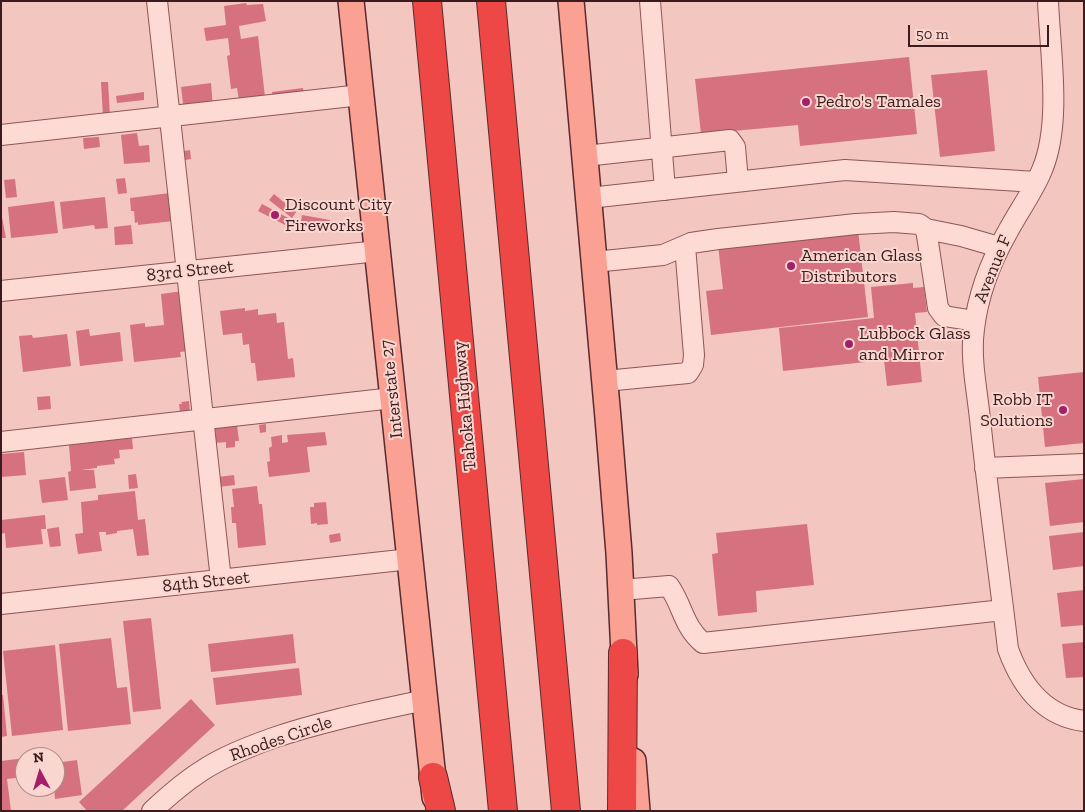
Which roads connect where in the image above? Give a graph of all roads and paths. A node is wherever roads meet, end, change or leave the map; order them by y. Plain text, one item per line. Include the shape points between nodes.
1 (157, 1) edge
2 (351, 1) edge
3 (427, 1) edge
4 (491, 1) edge
5 (571, 1) edge
6 (650, 1) edge
7 (1048, 1) edge
8 (361, 95) junction
9 (170, 116) junction
10 (1, 135) edge
11 (662, 147) junction
12 (585, 156) junction
13 (738, 181) junction
14 (1036, 182) junction
15 (665, 190) junction
16 (589, 198) junction
17 (926, 229) junction
18 (685, 246) junction
19 (1000, 247) junction
20 (378, 251) junction
21 (594, 262) junction
22 (187, 271) junction
23 (1, 291) edge
24 (975, 321) junction
25 (605, 381) junction
26 (393, 398) junction
27 (203, 419) junction
28 (1, 442) edge
29 (1084, 464) edge
30 (985, 468) junction
31 (410, 560) junction
32 (221, 580) junction
33 (620, 590) junction
34 (1, 604) edge
35 (1003, 610) junction
36 (623, 653) junction
37 (425, 700) junction
38 (1084, 721) edge
39 (433, 777) junction
40 (152, 811) edge
41 (436, 811) edge
42 (441, 811) edge
43 (503, 811) edge
44 (566, 811) edge
45 (622, 811) edge
46 (637, 811) edge

1 - 9 street
2 - 8 main road, Interstate 27
3 - 43 highway, Tahoka Highway
4 - 44 highway
5 - 12 main road
6 - 11 street
7 - 14 street, Avenue F via 1052,137
8 - 9 street
8 - 20 main road, Interstate 27
9 - 10 street
9 - 22 street
11 - 12 street
11 - 13 street via 730,140 735,147
11 - 15 street
12 - 16 main road
13 - 14 street via 845,170
13 - 15 street
14 - 19 street, Avenue F
15 - 16 street
16 - 21 main road
17 - 18 street via 919,224 894,222 856,224 718,239
17 - 19 street
17 - 24 street via 938,308 944,316
18 - 21 street via 663,255
18 - 25 street via 693,365 688,373
19 - 24 street, Avenue F via 984,284
20 - 22 street, 83rd Street
20 - 26 main road, Interstate 27
21 - 25 main road
22 - 23 street, 83rd Street
22 - 27 street
24 - 30 street, Avenue F via 974,356
25 - 33 main road
26 - 27 street
26 - 31 main road, Interstate 27
27 - 28 street
27 - 32 street
29 - 30 street
30 - 35 street, Avenue F
31 - 32 street, 84th Street
31 - 37 main road, Interstate 27
32 - 34 street, 84th Street
33 - 35 street via 669,586 692,633 703,643
33 - 36 main road
35 - 38 street, Avenue F via 1008,649 1025,686 1059,715
36 - 45 highway
36 - 46 main road
37 - 39 main road, Interstate 27
37 - 40 street, Rhodes Circle via 297,730 229,755 200,771
39 - 41 main road
39 - 42 highway

